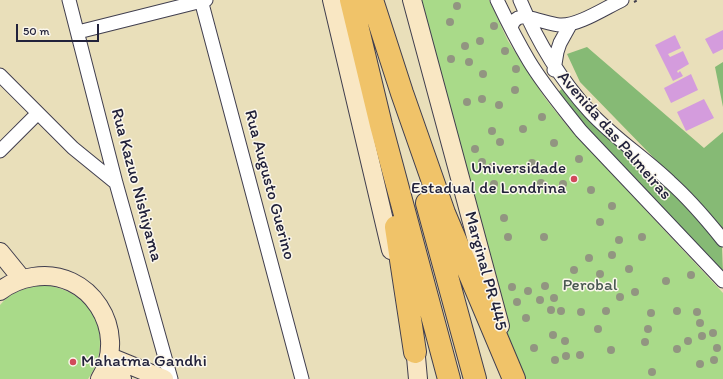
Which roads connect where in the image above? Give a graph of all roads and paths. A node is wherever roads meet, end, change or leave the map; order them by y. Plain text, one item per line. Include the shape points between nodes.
1 (69, 0) edge
2 (203, 0) edge
3 (332, 0) edge
4 (351, 0) edge
5 (372, 0) edge
6 (412, 0) edge
7 (497, 0) edge
8 (520, 0) edge
9 (638, 0) edge
10 (627, 2) edge
11 (527, 17) junction
12 (570, 25) junction
13 (510, 28) junction
14 (78, 32) junction
15 (555, 68) junction
16 (0, 75) edge
17 (541, 80) junction
18 (38, 113) junction
19 (381, 125) junction
20 (0, 151) edge
21 (116, 183) junction
22 (723, 240) edge
23 (0, 252) edge
24 (22, 279) junction
25 (723, 281) edge
26 (0, 292) edge
27 (415, 352) junction
28 (105, 370) edge
29 (122, 379) edge
30 (164, 379) edge
31 (171, 379) edge
32 (302, 379) edge
33 (418, 379) edge
34 (449, 379) edge
35 (475, 379) edge
36 (514, 379) edge

1 - 14 street, Rua Kazuo Nishiyama
2 - 14 street
2 - 32 street, Rua Augusto Guerino
3 - 27 street
4 - 19 highway
5 - 35 highway
5 - 36 highway via 444,213
6 - 36 street, Marginal PR 445
7 - 13 street, Avenida das Palmeiras
8 - 11 street, Avenida das Palmeiras
9 - 10 path
10 - 12 street
11 - 12 street via 546,23
11 - 13 street via 518,18
11 - 15 street, Avenida das Palmeiras
12 - 15 street via 560,43
13 - 17 street, Avenida das Palmeiras
14 - 21 street, Rua Kazuo Nishiyama
15 - 17 street via 548,79
15 - 22 street, Avenida das Palmeiras via 590,112 671,183
16 - 18 street
17 - 25 street, Avenida das Palmeiras via 581,131
18 - 20 street
18 - 21 street via 73,148
19 - 27 highway
19 - 34 highway
21 - 31 street, Rua Kazuo Nishiyama
23 - 24 street
24 - 26 street via 6,286
24 - 28 street via 42,275 62,278 80,286 95,300 106,318 111,337
27 - 33 street
28 - 29 street
28 - 30 street

